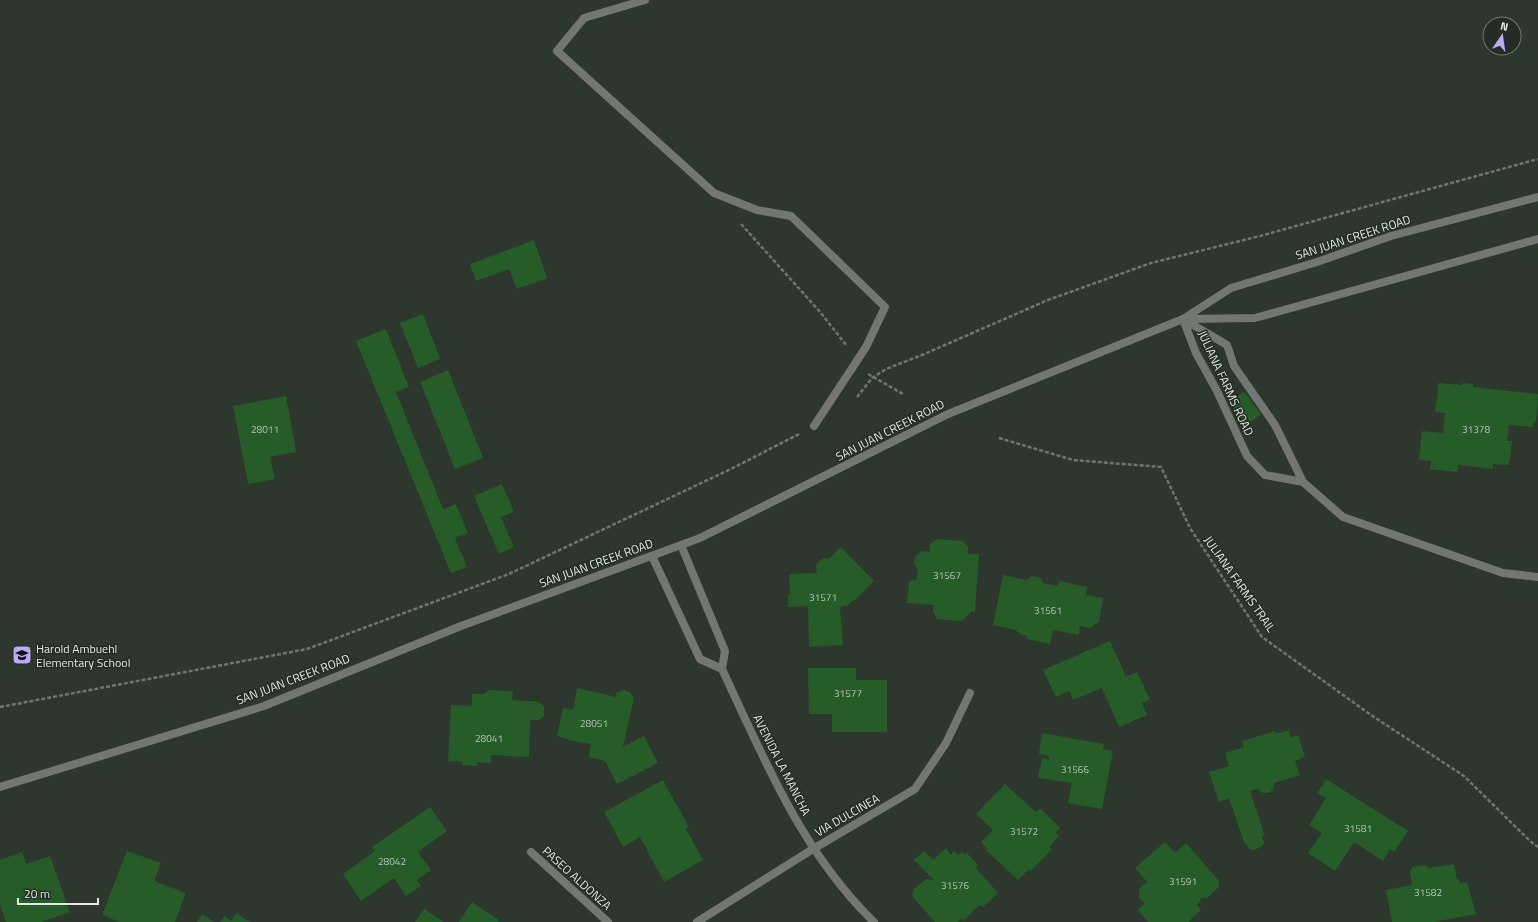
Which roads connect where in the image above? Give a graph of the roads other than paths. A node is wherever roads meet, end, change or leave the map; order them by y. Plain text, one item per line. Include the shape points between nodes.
1 (645, 0) edge
2 (1538, 197) edge
3 (1538, 239) edge
4 (1183, 319) junction
5 (814, 426) road end
6 (1303, 482) junction
7 (681, 545) junction
8 (652, 556) junction
9 (1538, 577) edge
10 (722, 669) junction
11 (970, 693) dead end
12 (0, 787) edge
13 (813, 849) junction
14 (531, 852) dead end
15 (608, 922) edge
16 (697, 922) edge
17 (874, 922) edge

1 - 5 street via 584,18 557,51 714,193 757,210 791,216 885,307 866,347
2 - 4 street, SAN JUAN CREEK ROAD via 1392,236 1231,288
3 - 4 street, SAN JUAN CREEK ROAD via 1255,318
4 - 6 street, JULIANA FARMS ROAD via 1227,345 1234,366 1275,425
4 - 6 street, JULIANA FARMS ROAD via 1196,353 1218,391 1247,456 1265,475
4 - 7 street, SAN JUAN CREEK ROAD via 948,414
6 - 9 street, JULIANA FARMS ROAD via 1343,517 1502,573
7 - 8 street, SAN JUAN CREEK ROAD
7 - 10 street via 725,651
8 - 10 street via 700,659
8 - 12 street, SAN JUAN CREEK ROAD via 461,626 264,706
10 - 13 street, AVENIDA LA MANCHA via 779,791
11 - 13 street, VIA DULCINEA via 946,743 915,789
13 - 16 street, VIA DULCINEA
13 - 17 street, AVENIDA LA MANCHA via 855,904
14 - 15 street, PASEO ALDONZA

